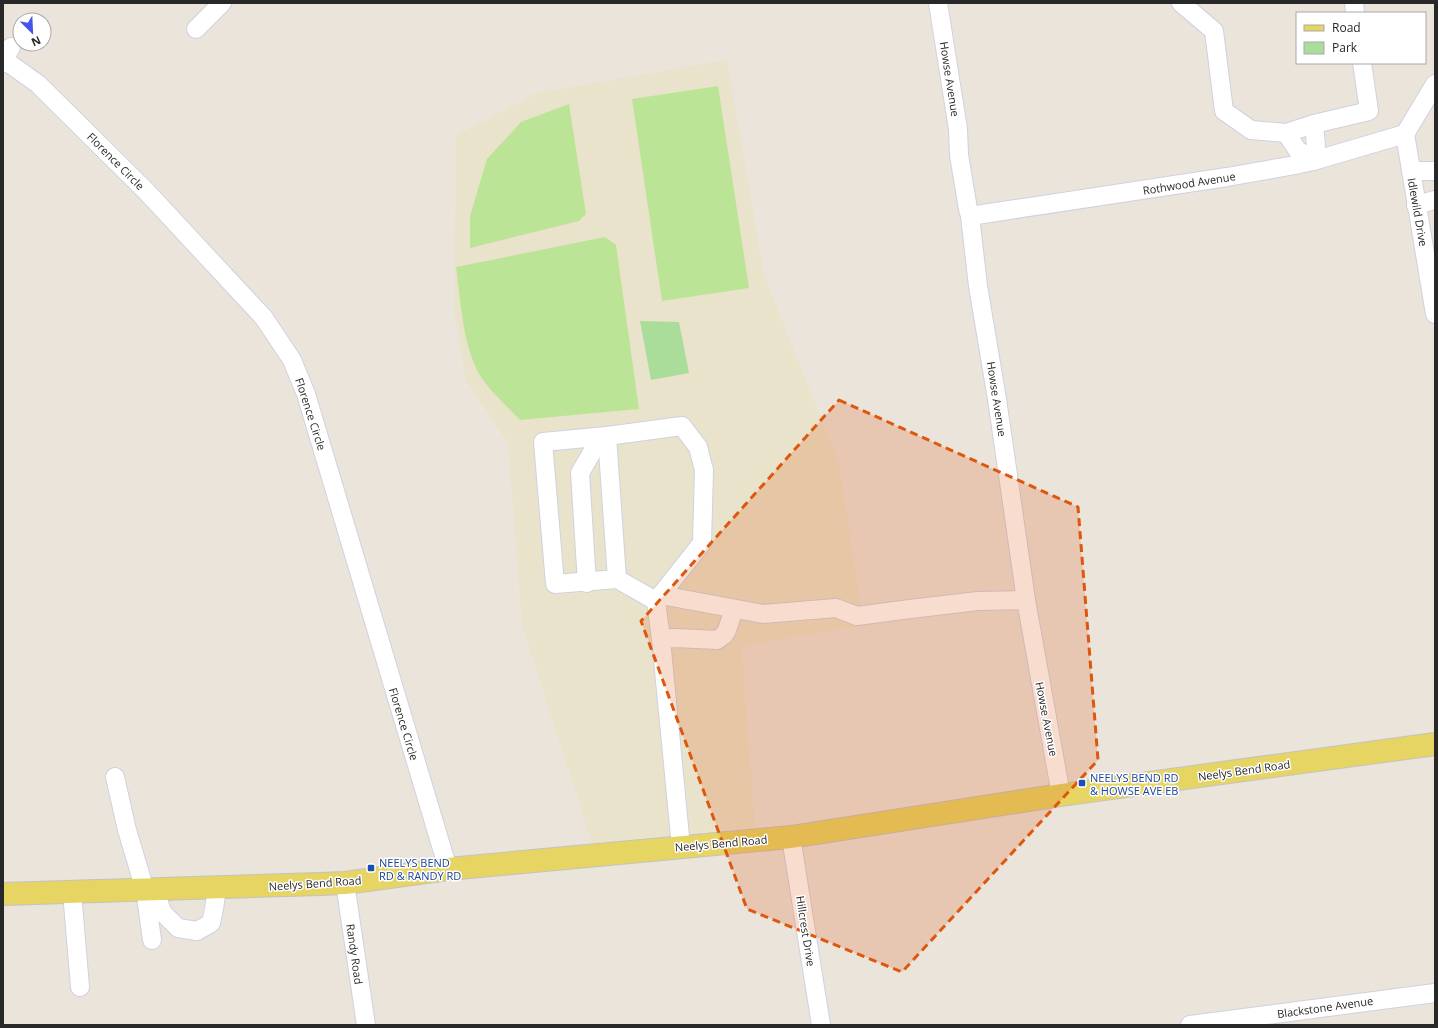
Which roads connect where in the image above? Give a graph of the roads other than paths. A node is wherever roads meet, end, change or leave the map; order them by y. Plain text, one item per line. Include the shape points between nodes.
1 (222, 3) edge
2 (938, 3) edge
3 (1181, 3) edge
4 (196, 29) dead end
5 (6, 57) edge
6 (1362, 64) edge
7 (1435, 84) edge
8 (1314, 124) junction
9 (1409, 127) junction
10 (1286, 133) junction
11 (1312, 159) junction
12 (1411, 171) junction
13 (1435, 171) edge
14 (1435, 200) edge
15 (1416, 205) junction
16 (970, 216) junction
17 (1435, 314) edge
18 (607, 436) junction
19 (617, 579) junction
20 (587, 583) junction
21 (659, 598) junction
22 (1026, 600) junction
23 (734, 610) junction
24 (661, 639) junction
25 (1435, 744) edge
26 (115, 777) dead end
27 (1061, 795) junction
28 (791, 837) junction
29 (682, 847) junction
30 (448, 869) junction
31 (345, 883) junction
32 (217, 888) junction
33 (150, 889) junction
34 (72, 892) junction
35 (3, 894) edge
36 (152, 940) dead end
37 (80, 987) dead end
38 (1435, 993) edge
39 (366, 1025) edge
40 (822, 1025) edge
41 (1190, 1025) edge

1 - 4 street
2 - 16 street, Howse Avenue
3 - 10 street via 1214,31 1224,111 1251,130
5 - 30 street, Florence Circle via 10,64 38,84 146,191 264,318 292,360 306,394
6 - 8 street via 1369,111
7 - 9 street
8 - 10 street
8 - 11 street via 1316,146
9 - 11 street, Rothwood Avenue
9 - 12 street, Idlewild Drive
10 - 11 street via 1298,151
11 - 16 street, Rothwood Avenue via 1227,177
12 - 13 street
12 - 15 street, Idlewild Drive
14 - 15 street
15 - 17 street, Idlewild Drive
16 - 22 street, Howse Avenue via 978,286
18 - 19 street
18 - 20 street via 595,447 580,472
18 - 20 street via 543,442 555,584
18 - 21 street via 682,426 698,446 704,470 702,543
19 - 20 street
19 - 21 street
21 - 23 street
21 - 24 street
22 - 23 street via 978,601 857,616 836,608 763,614
22 - 27 street, Howse Avenue
23 - 24 street via 728,630 717,640
24 - 29 street
25 - 27 main road, Neelys Bend Road
26 - 33 street via 127,830
27 - 28 main road, Neelys Bend Road
28 - 29 main road, Neelys Bend Road
28 - 40 street, Hillcrest Drive
29 - 30 main road, Neelys Bend Road
30 - 31 main road, Neelys Bend Road
31 - 32 main road, Neelys Bend Road
31 - 39 street, Randy Road
32 - 33 main road, Neelys Bend Road
32 - 33 street via 211,923 197,931 178,928 162,912
33 - 34 main road, Neelys Bend Road
33 - 36 street
34 - 35 main road, Neelys Bend Road
34 - 37 street
38 - 41 street, Blackstone Avenue

